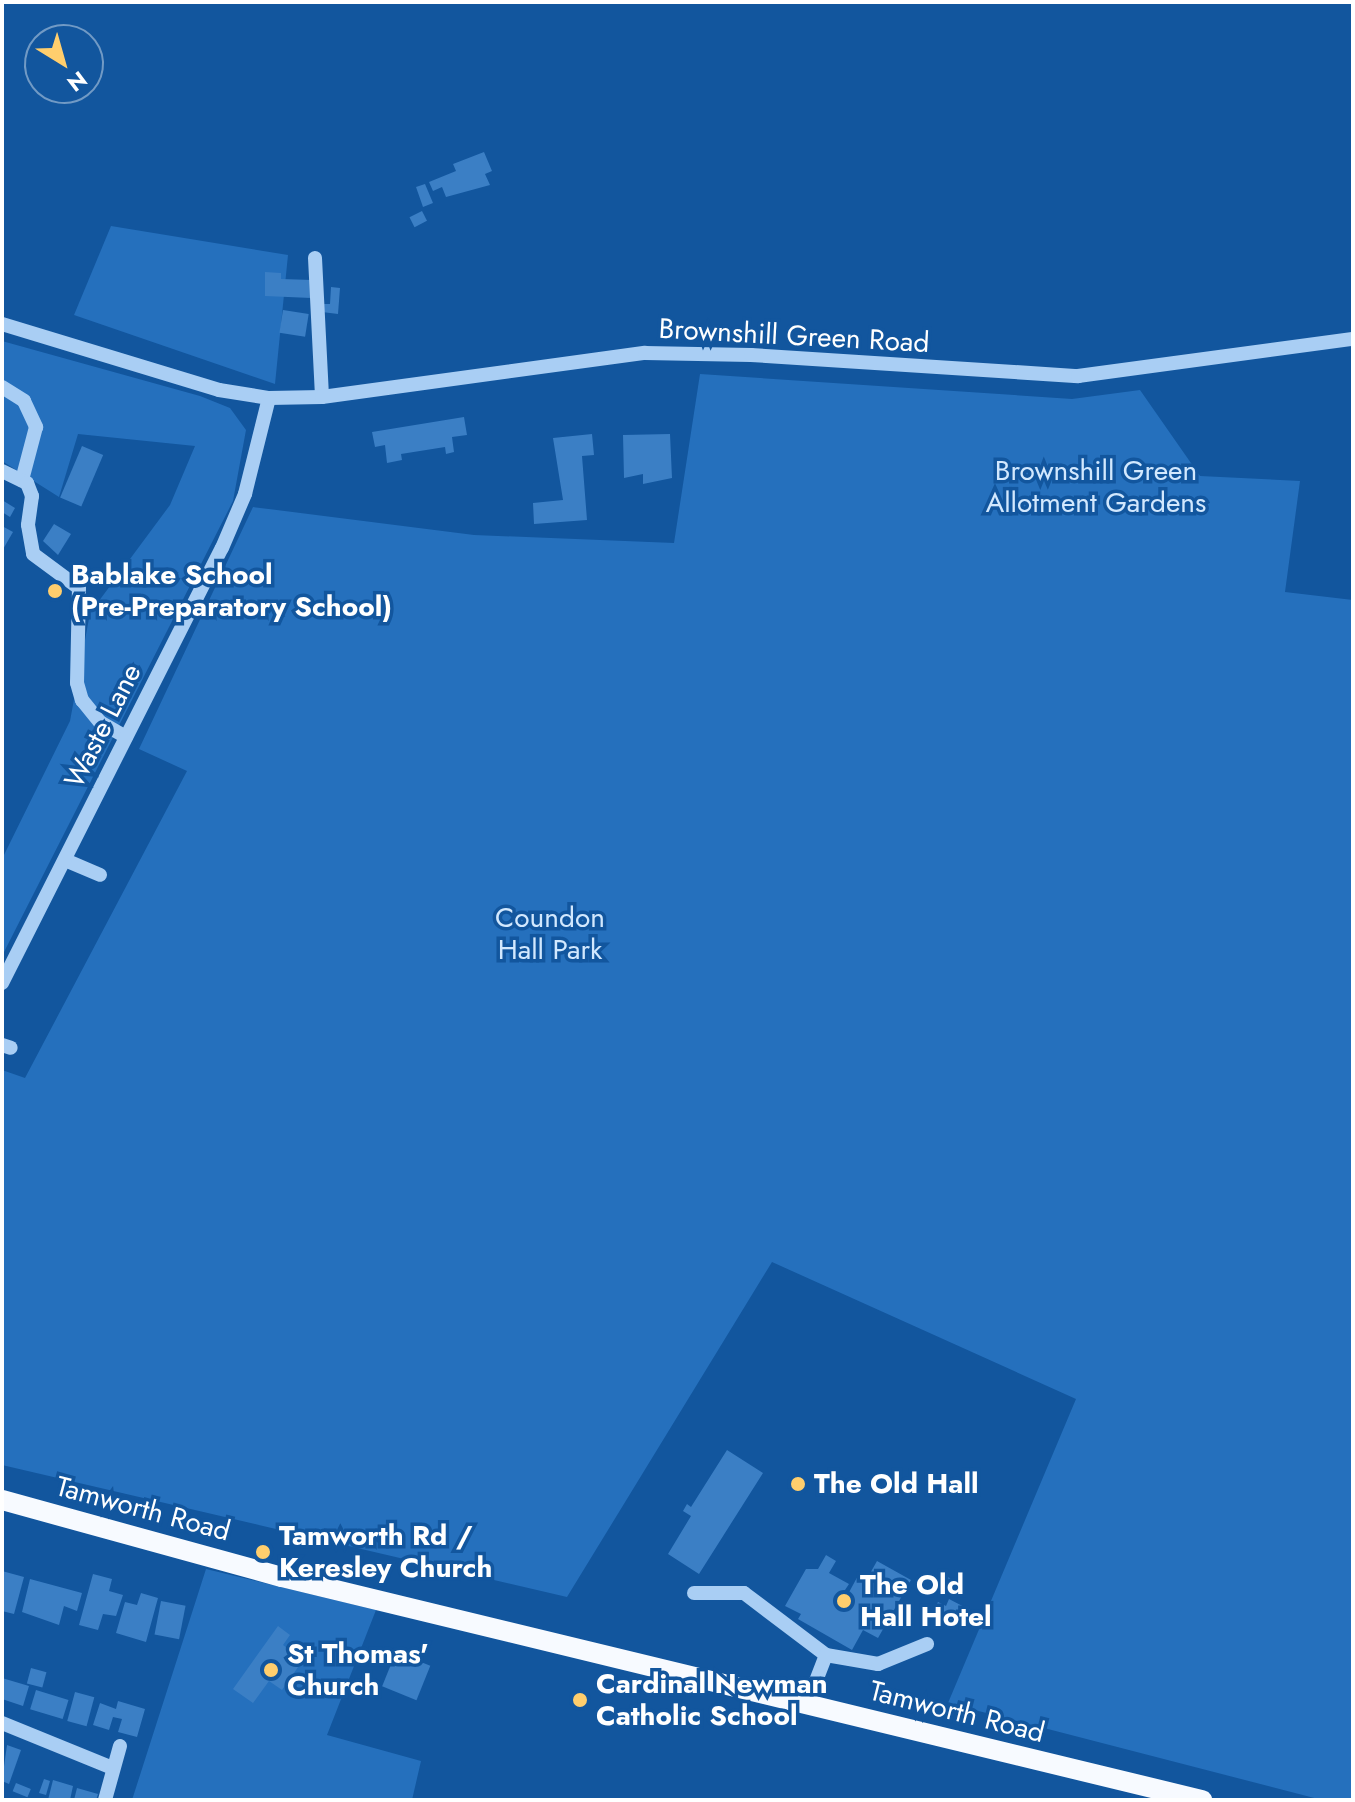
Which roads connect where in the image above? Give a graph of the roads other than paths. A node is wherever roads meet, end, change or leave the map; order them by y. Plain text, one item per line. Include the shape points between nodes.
1 (315, 258) dead end
2 (2, 324) edge
3 (1353, 339) edge
4 (2, 387) edge
5 (322, 397) junction
6 (269, 398) junction
7 (2, 471) edge
8 (22, 480) junction
9 (126, 737) junction
10 (65, 860) junction
11 (100, 875) dead end
12 (2, 983) edge
13 (2, 1500) edge
14 (694, 1593) dead end
15 (927, 1644) dead end
16 (826, 1655) junction
17 (807, 1704) junction
18 (2, 1723) edge
19 (120, 1746) dead end
20 (113, 1768) junction
21 (105, 1800) edge
22 (1202, 1800) edge

1 - 5 street
2 - 6 street, Brownshill Green Road via 219,390
3 - 5 street, Brownshill Green Road via 1078,376 645,353
4 - 8 street via 24,401 36,427
5 - 6 street, Brownshill Green Road
6 - 9 street, Waste Lane via 241,504
7 - 8 street
8 - 9 street via 32,496 28,525 33,554 79,588 77,683 82,700 100,722
9 - 10 street, Waste Lane
10 - 11 street
10 - 12 street, Waste Lane
13 - 17 main road, Tamworth Road via 282,1577
14 - 16 street via 744,1593
15 - 16 street via 878,1664
16 - 17 street
17 - 22 main road, Tamworth Road
18 - 20 street
19 - 20 street
20 - 21 street

